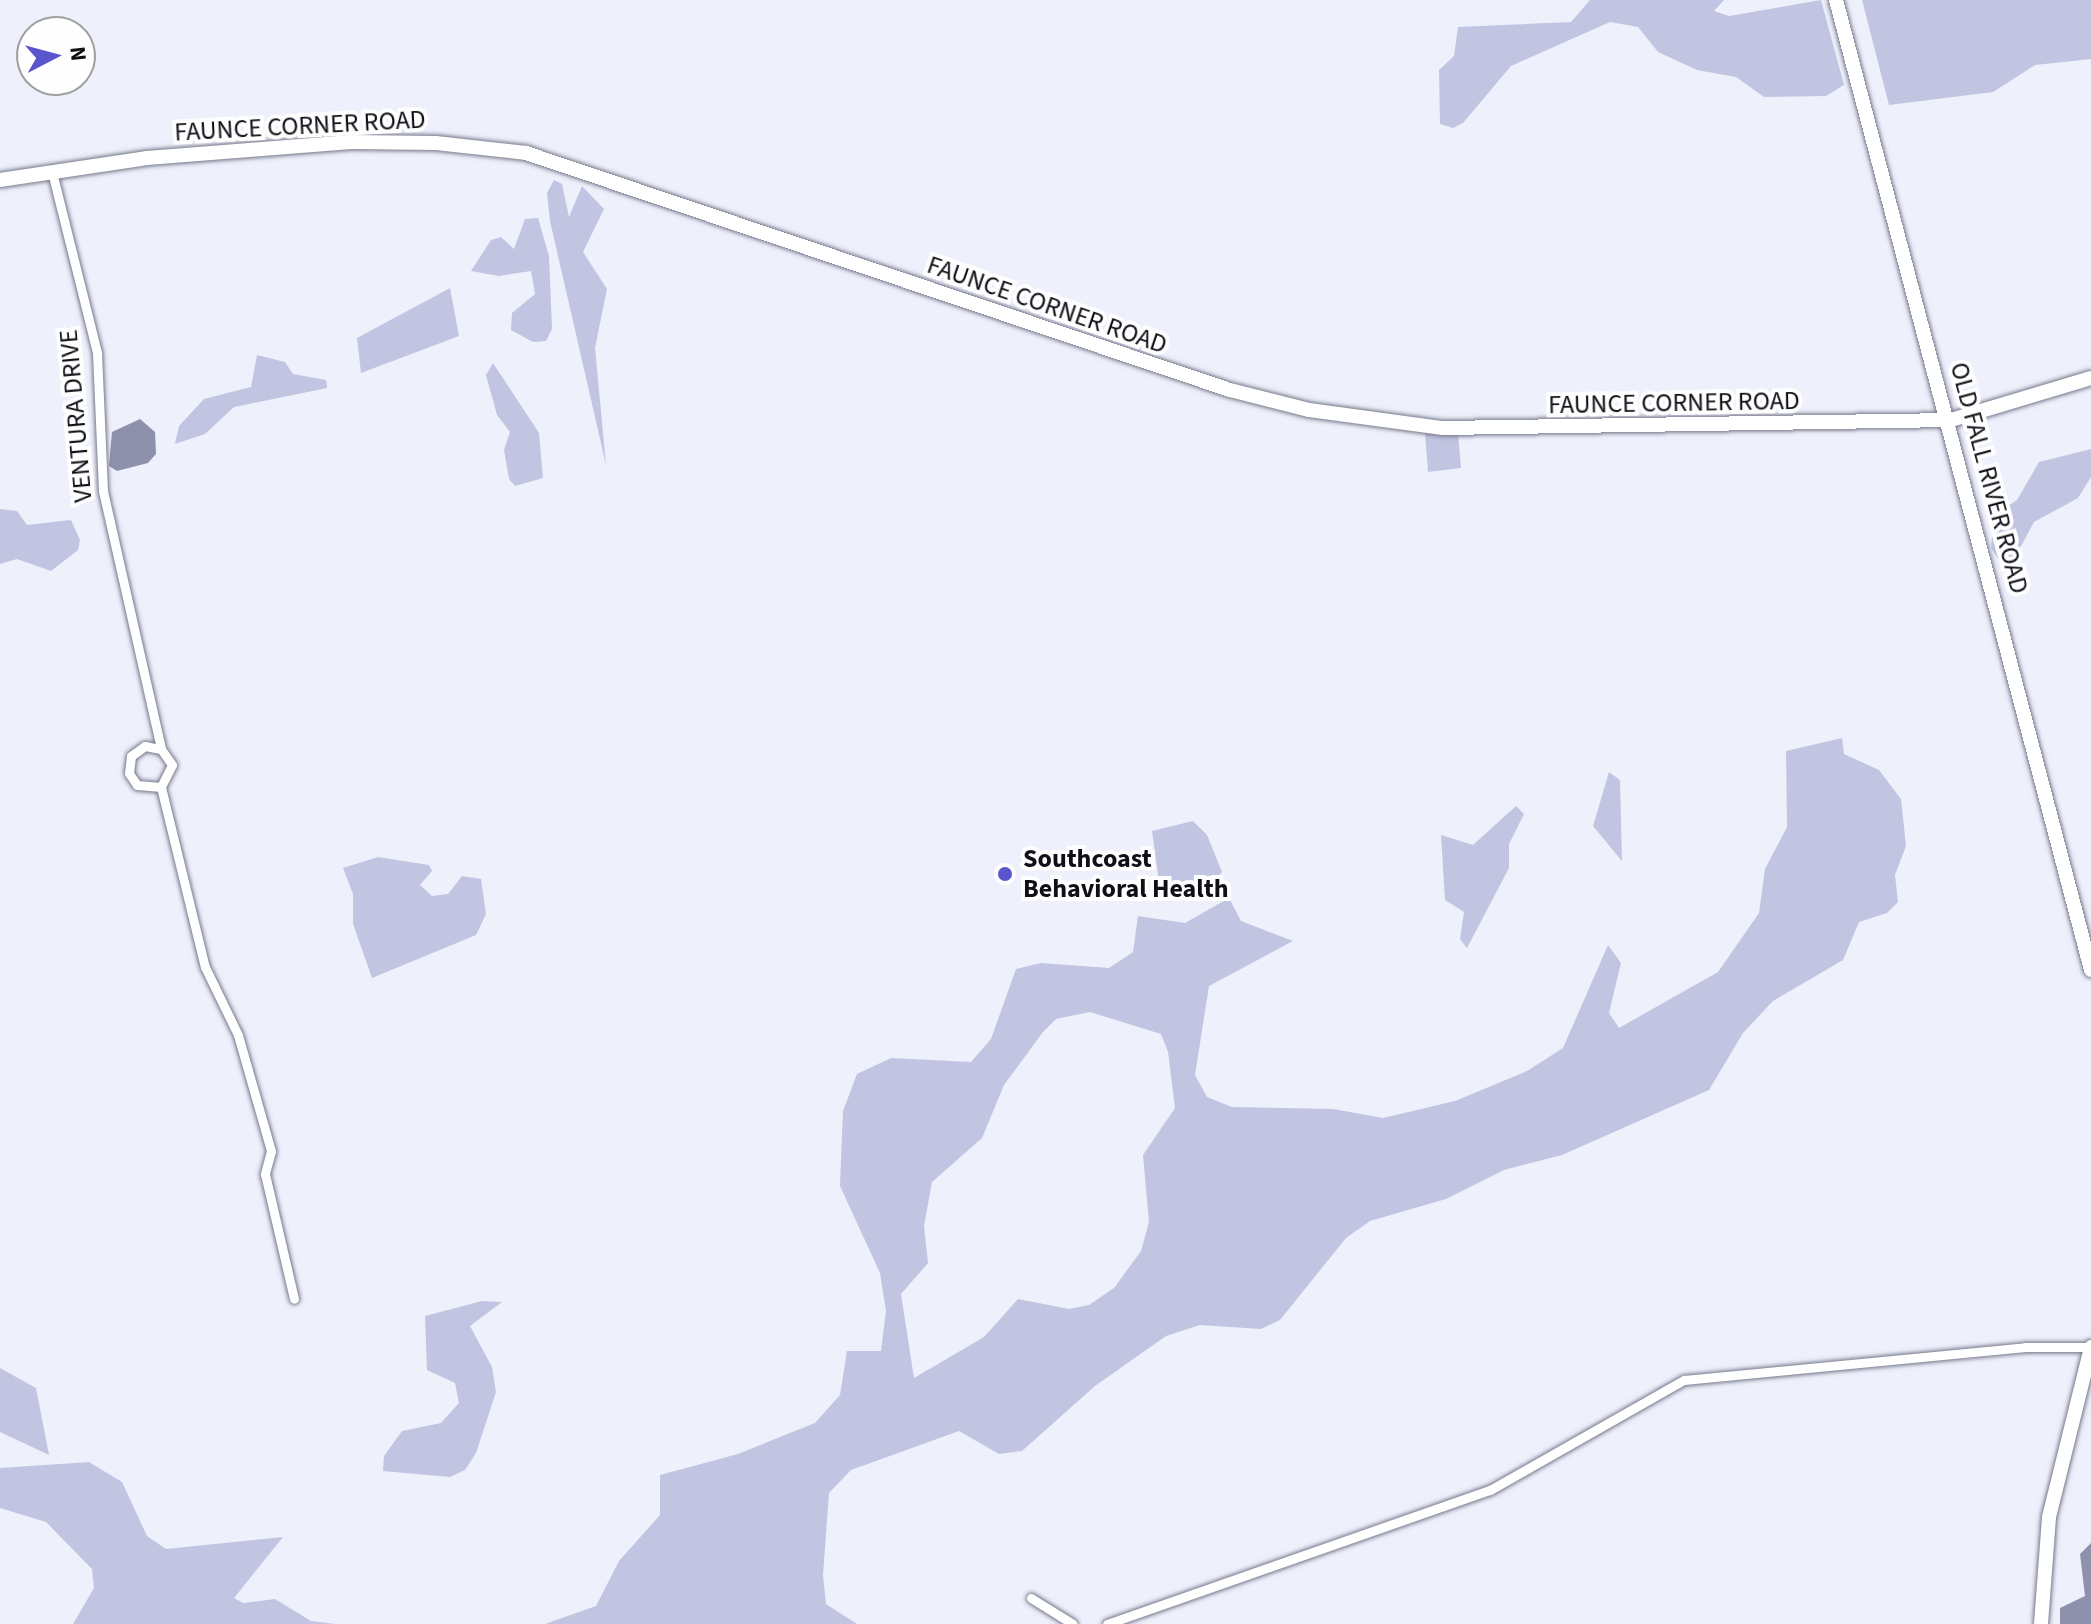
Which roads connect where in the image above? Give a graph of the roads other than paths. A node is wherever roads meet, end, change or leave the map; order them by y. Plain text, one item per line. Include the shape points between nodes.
1 (1836, 0) edge
2 (52, 172) junction
3 (0, 180) edge
4 (2091, 378) edge
5 (1951, 420) junction
6 (161, 749) junction
7 (161, 787) junction
8 (2091, 970) edge
9 (294, 1299) dead end
10 (2091, 1347) edge
11 (1031, 1598) dead end
12 (1073, 1624) edge
13 (1107, 1624) edge
14 (2041, 1624) edge

1 - 5 main road, OLD FALL RIVER ROAD
2 - 3 main road, FAUNCE CORNER ROAD
2 - 5 main road, FAUNCE CORNER ROAD via 147,158 351,142 436,143 526,153 746,224 1003,318 1309,410 1443,428
2 - 6 street, VENTURA DRIVE via 97,353 100,476
4 - 5 main road, FAUNCE CORNER ROAD
5 - 8 main road, OLD FALL RIVER ROAD
6 - 7 street, VENTURA DRIVE via 172,765
6 - 7 street via 137,750 128,769 141,788
7 - 9 street, VENTURA DRIVE via 205,967 238,1035 271,1151 265,1174
10 - 13 street via 2025,1347 1684,1380 1490,1490
10 - 14 main road via 2049,1517
11 - 12 street

